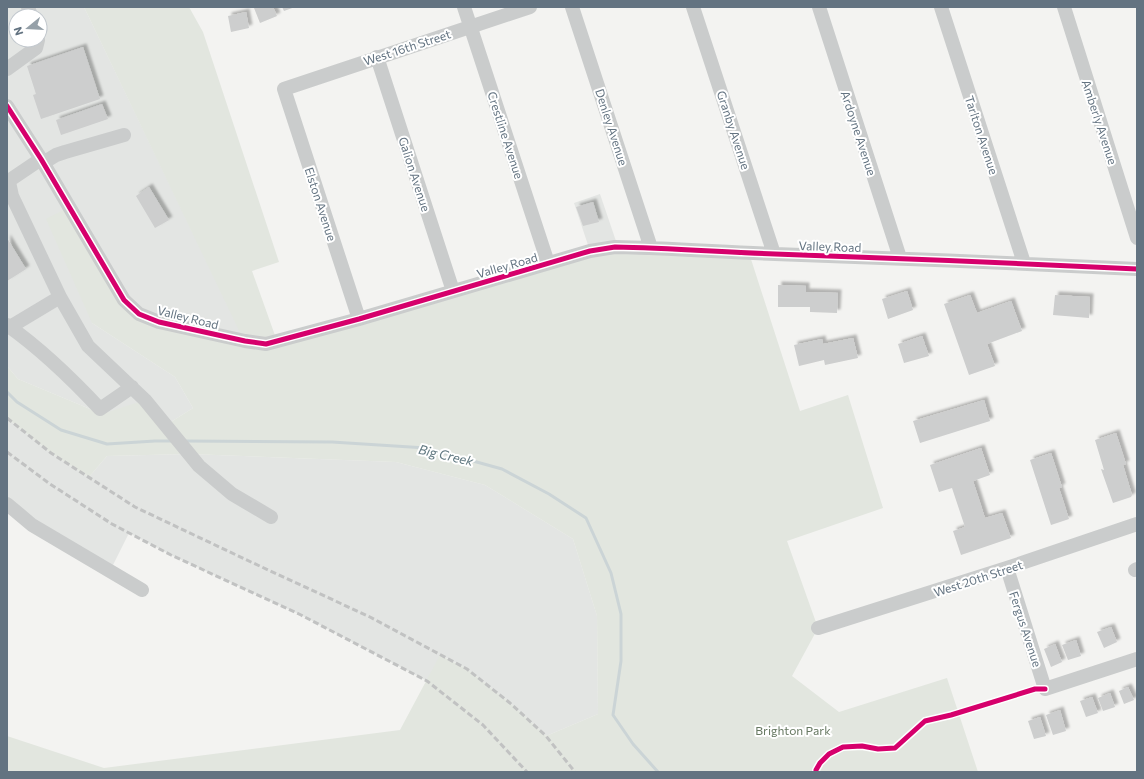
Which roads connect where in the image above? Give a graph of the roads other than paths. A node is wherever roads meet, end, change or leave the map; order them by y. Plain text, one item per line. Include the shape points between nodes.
1 (464, 7) edge
2 (530, 7) edge
3 (572, 7) edge
4 (693, 7) edge
5 (819, 7) edge
6 (941, 7) edge
7 (1064, 7) edge
8 (471, 26) junction
9 (36, 48) edge
10 (377, 57) junction
11 (7, 69) edge
12 (284, 89) joint
13 (7, 106) edge
14 (124, 135) dead end
15 (42, 161) junction
16 (8, 182) edge
17 (1137, 238) edge
18 (651, 248) junction
19 (774, 254) junction
20 (900, 258) junction
21 (1024, 263) junction
22 (548, 264) junction
23 (1137, 270) edge
24 (453, 291) junction
25 (60, 297) junction
26 (359, 319) junction
27 (8, 326) edge
28 (132, 387) junction
29 (7, 504) edge
30 (271, 517) dead end
31 (1137, 524) edge
32 (1007, 568) junction
33 (142, 590) dead end
34 (818, 628) dead end
35 (1137, 659) edge

1 - 8 street, Crestline Avenue
2 - 8 street, West 16th Street
3 - 18 street, Denley Avenue
4 - 19 street, Granby Avenue
5 - 20 street, Ardoyne Avenue
6 - 21 street, Tarlton Avenue
7 - 17 street, Amberly Avenue
8 - 10 street, West 16th Street
8 - 22 street, Crestline Avenue
9 - 11 street
10 - 12 street, West 16th Street
10 - 24 street, Galion Avenue
12 - 26 street, Elston Avenue
13 - 15 street, Valley Road
14 - 15 street
15 - 16 street
15 - 26 street, Valley Road via 124,300 139,314 159,322 266,344
16 - 25 street via 12,196
18 - 19 street, Valley Road
18 - 22 street, Valley Road via 615,247 593,250
19 - 20 street, Valley Road
20 - 21 street, Valley Road
21 - 23 street, Valley Road
22 - 24 street, Valley Road
24 - 26 street, Valley Road
25 - 27 street
25 - 28 street via 88,346
27 - 28 street via 41,352 100,409
28 - 30 street via 199,466 232,494
29 - 33 street via 32,525
31 - 32 street, West 20th Street
32 - 34 street, West 20th Street
32 - 35 street, Fergus Avenue via 1045,689

